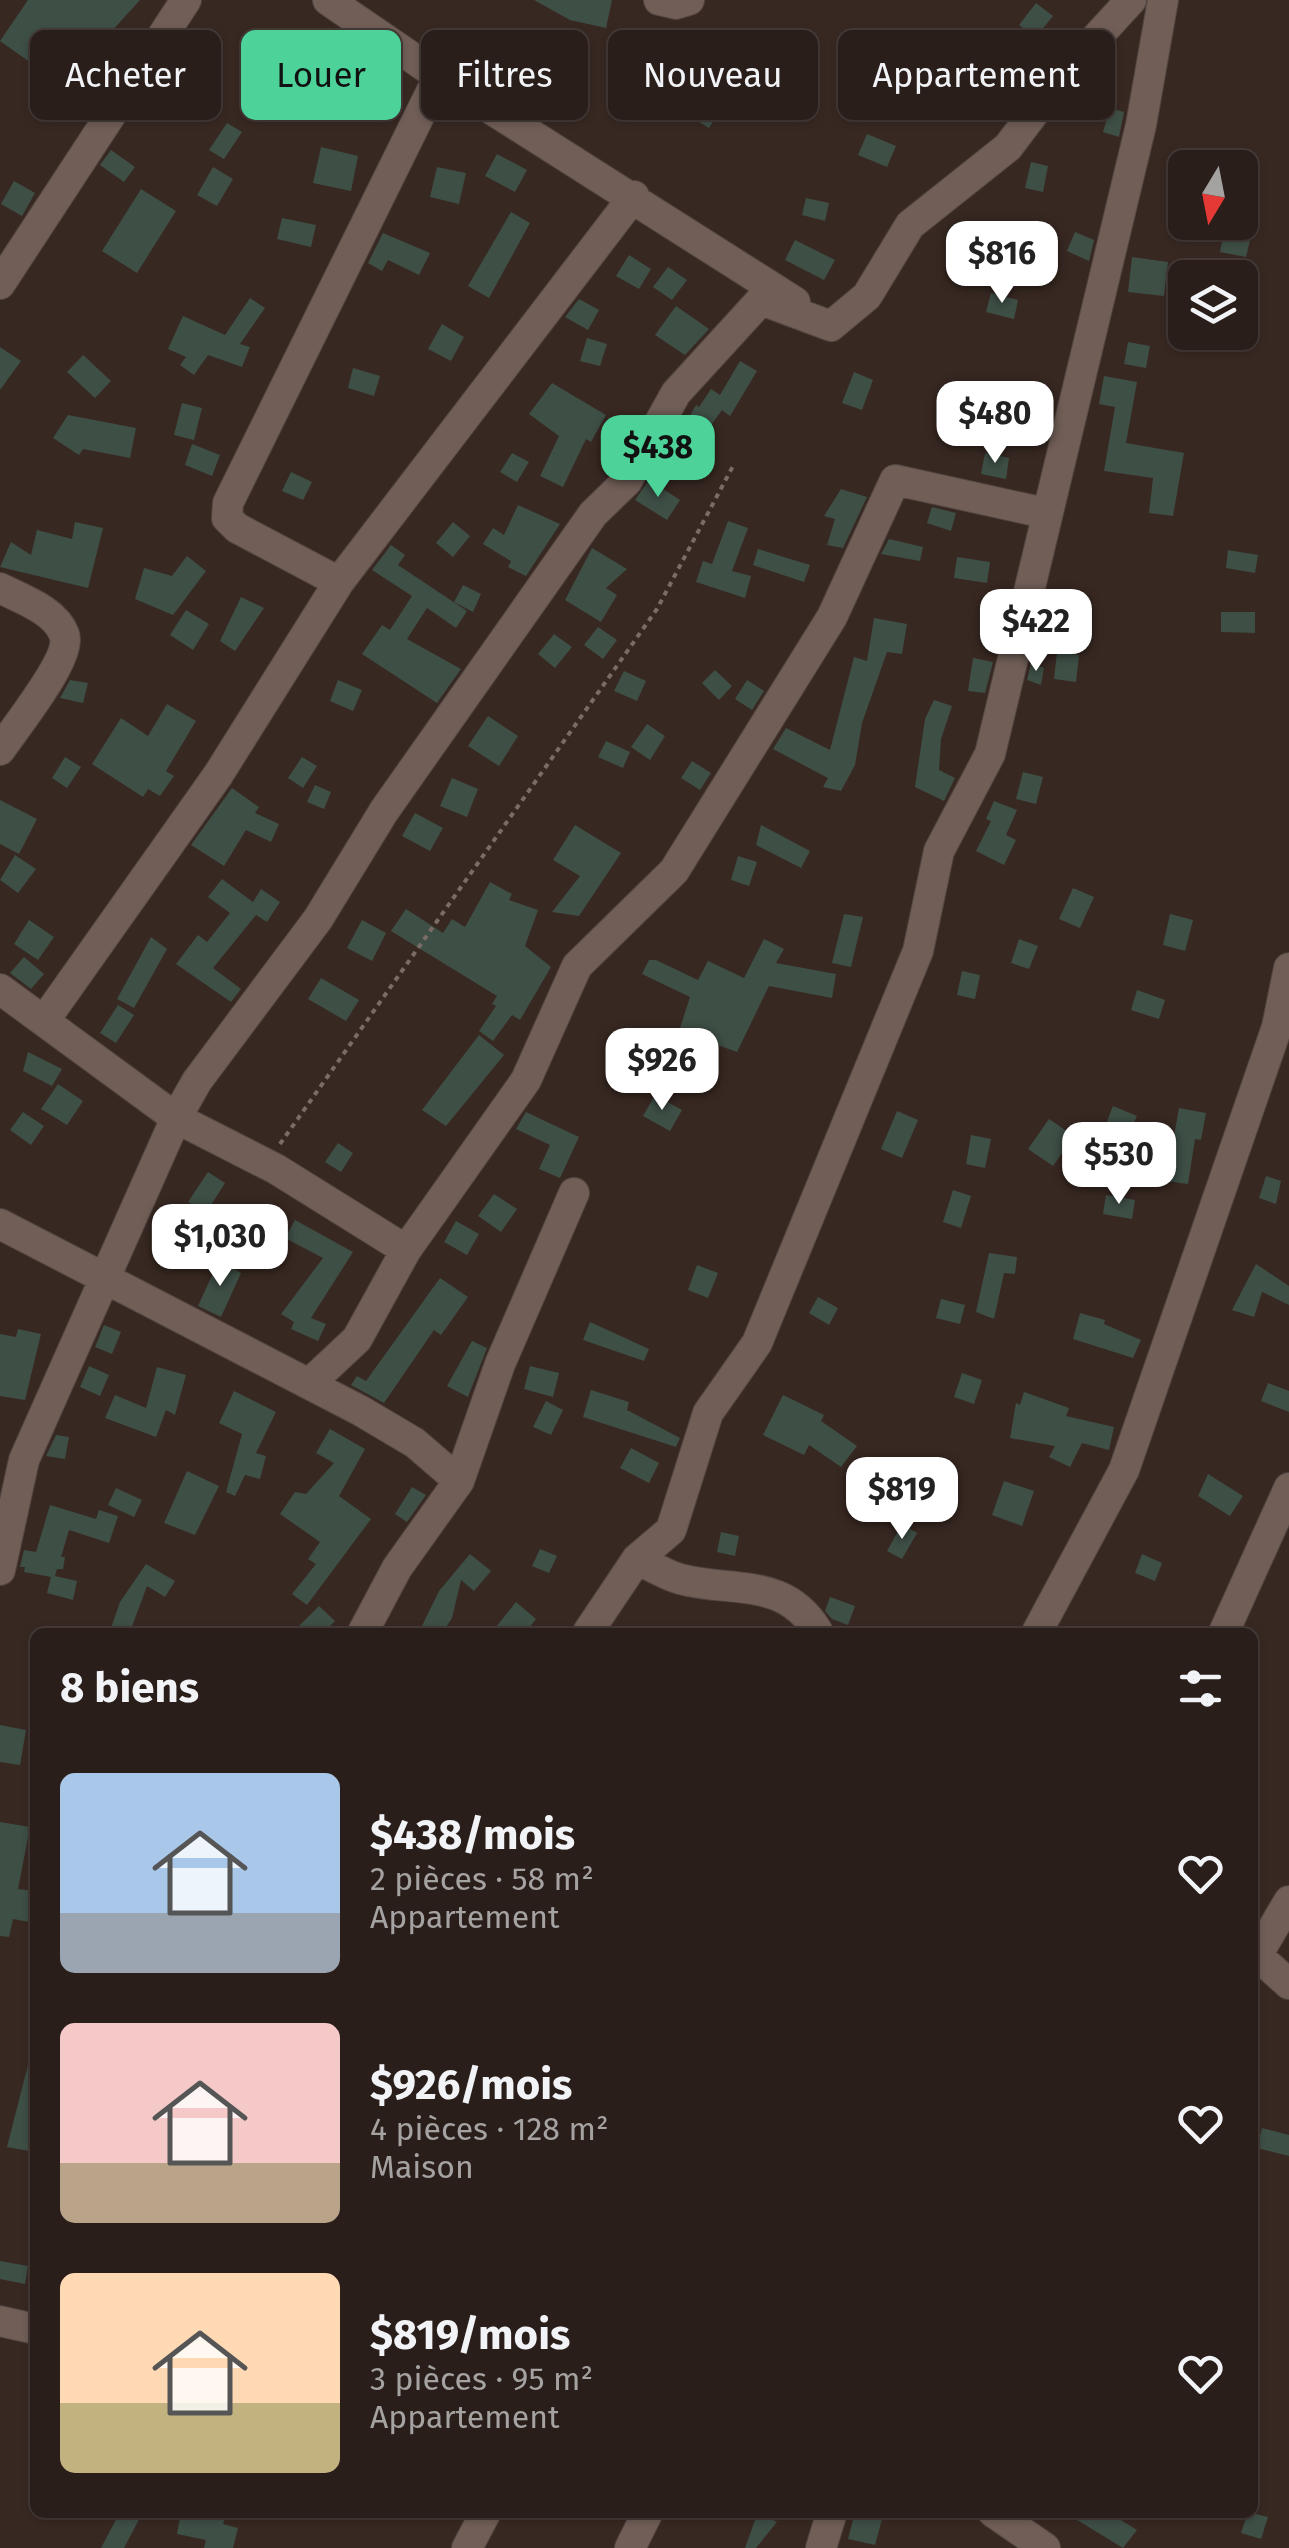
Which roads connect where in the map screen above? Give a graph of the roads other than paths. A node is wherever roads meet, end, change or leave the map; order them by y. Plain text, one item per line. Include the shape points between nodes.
1 (186, 0) edge
2 (328, 0) edge
3 (659, 0) edge
4 (689, 0) edge
5 (1131, 0) edge
6 (1163, 0) edge
7 (421, 64) edge
8 (421, 111) edge
9 (510, 120) edge
10 (634, 196) junction
11 (0, 284) edge
12 (831, 326) junction
13 (1045, 512) junction
14 (339, 582) junction
15 (0, 588) edge
16 (0, 750) edge
17 (1289, 968) edge
18 (0, 988) edge
19 (44, 1021) junction
20 (176, 1118) junction
21 (574, 1193) dead end
22 (0, 1224) edge
23 (406, 1250) junction
24 (106, 1281) junction
25 (309, 1384) junction
26 (12, 1457) edge
27 (458, 1481) junction
28 (1289, 1488) edge
29 (638, 1559) junction
30 (0, 1570) edge
31 (365, 1628) edge
32 (591, 1628) edge
33 (815, 1628) edge
34 (1039, 1628) edge
35 (1226, 1628) edge
36 (1289, 1901) edge
37 (1258, 1948) edge
38 (1258, 1957) edge
39 (1289, 1984) edge
40 (0, 2322) edge
41 (30, 2328) edge
42 (483, 2518) edge
43 (645, 2518) edge
44 (830, 2518) edge
45 (1002, 2518) edge
46 (468, 2548) edge
47 (630, 2548) edge
48 (821, 2548) edge
49 (1046, 2548) edge

1 - 11 street
2 - 7 street
3 - 4 street
5 - 12 street via 1008,147 910,225 867,296
6 - 13 street via 1141,124
8 - 14 street via 228,503 228,518 237,528
9 - 10 street
10 - 12 street
10 - 14 street
12 - 20 street via 761,300 676,393 627,482 593,514 456,707 318,919
13 - 23 street via 895,480 832,617 674,871 576,966 526,1080
13 - 29 street via 990,754 939,851 918,951 758,1343 708,1413 671,1530
14 - 19 street via 218,776
15 - 16 street via 53,618 65,636 53,672
17 - 34 street via 1277,1027 1124,1470
18 - 19 street
19 - 20 street
20 - 23 street
20 - 24 street
21 - 27 street
22 - 24 street
23 - 25 street via 357,1339
24 - 25 street
24 - 26 street
25 - 27 street via 415,1444
26 - 30 street
27 - 31 street via 397,1568
28 - 35 street
29 - 32 street
29 - 33 street via 681,1579 781,1597
36 - 37 street
38 - 39 street
40 - 41 street
42 - 46 street
43 - 47 street
44 - 48 street
45 - 49 street

